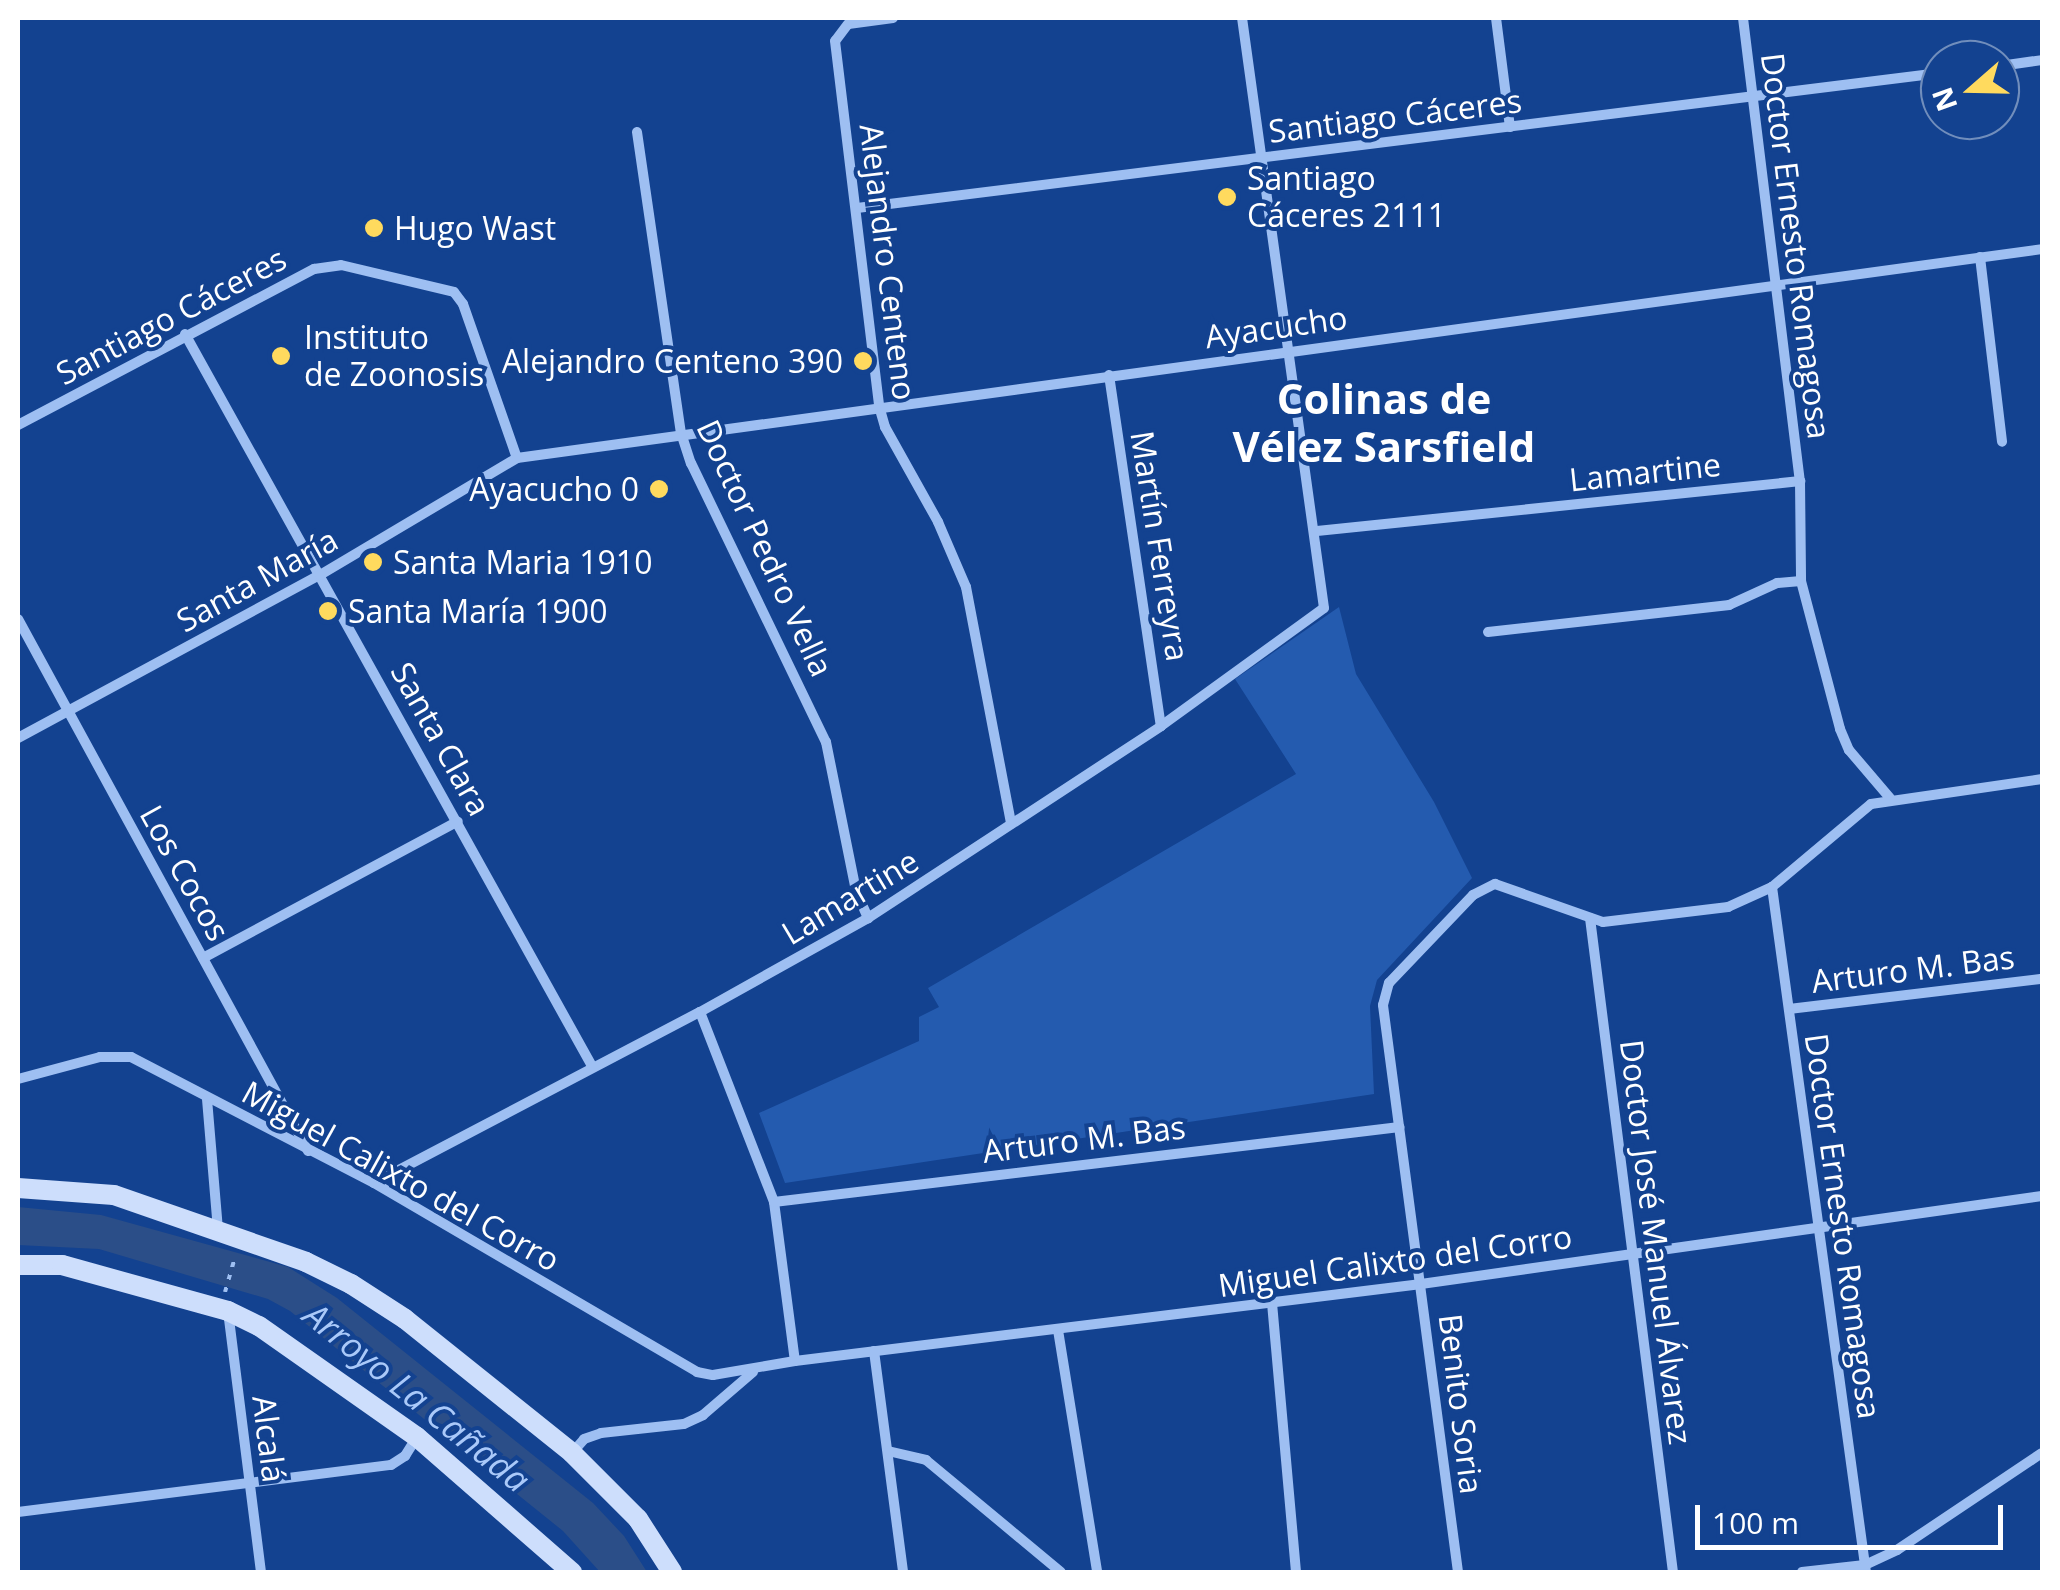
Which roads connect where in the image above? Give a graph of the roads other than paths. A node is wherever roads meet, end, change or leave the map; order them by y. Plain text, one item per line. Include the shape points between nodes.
1 (893, 18) edge
2 (1242, 18) edge
3 (1496, 18) edge
4 (1742, 18) edge
5 (1920, 75) edge
6 (1752, 96) junction
7 (1510, 126) junction
8 (637, 132) dead end
9 (1263, 158) junction
10 (857, 208) junction
11 (2042, 249) edge
12 (1980, 258) junction
13 (1776, 285) junction
14 (184, 334) junction
15 (1291, 350) junction
16 (1108, 375) junction
17 (879, 406) junction
18 (18, 426) edge
19 (681, 433) junction
20 (2002, 442) dead end
21 (517, 458) junction
22 (1800, 481) junction
23 (1317, 532) junction
24 (320, 576) junction
25 (1802, 581) junction
26 (18, 618) edge
27 (1488, 632) dead end
28 (68, 710) junction
29 (1162, 726) junction
30 (18, 738) edge
31 (2042, 779) edge
32 (1890, 798) junction
33 (458, 820) junction
34 (1010, 824) junction
35 (1772, 887) junction
36 (868, 918) junction
37 (1590, 918) junction
38 (203, 958) junction
39 (2042, 979) edge
40 (1789, 1009) junction
41 (700, 1012) junction
42 (592, 1066) junction
43 (18, 1078) edge
44 (207, 1099) junction
45 (1400, 1127) junction
46 (309, 1152) junction
47 (374, 1183) junction
48 (18, 1188) edge
49 (2042, 1196) edge
50 (774, 1202) junction
51 (1817, 1228) junction
52 (218, 1232) junction
53 (1633, 1254) junction
54 (18, 1264) edge
55 (1421, 1284) junction
56 (1272, 1303) junction
57 (224, 1310) junction
58 (1058, 1330) junction
59 (874, 1352) junction
60 (795, 1361) junction
61 (754, 1372) junction
62 (418, 1436) junction
63 (888, 1451) junction
64 (572, 1453) junction
65 (2042, 1453) edge
66 (248, 1481) junction
67 (18, 1512) edge
68 (1865, 1569) edge
69 (261, 1572) edge
70 (572, 1572) edge
71 (672, 1572) edge
72 (902, 1572) edge
73 (1062, 1572) edge
74 (1096, 1572) edge
75 (1296, 1572) edge
76 (1458, 1572) edge
77 (1673, 1572) edge
78 (1802, 1572) edge

1 - 10 street, Alejandro Centeno via 848,24 835,41
2 - 9 street
3 - 7 street
4 - 6 street, Doctor Ernesto Romagosa
5 - 6 street, Santiago Cáceres
6 - 7 street, Santiago Cáceres
6 - 13 street, Doctor Ernesto Romagosa
7 - 9 street, Santiago Cáceres
8 - 19 street, Doctor Pedro Vella
9 - 10 street, Santiago Cáceres
9 - 15 street
10 - 17 street, Alejandro Centeno
11 - 12 street, Ayacucho
12 - 13 street, Ayacucho
12 - 20 street
13 - 15 street, Ayacucho
13 - 22 street, Doctor Ernesto Romagosa
14 - 18 street, Santiago Cáceres
14 - 21 street, Santiago Cáceres via 328,265 440,286 463,304
14 - 24 street, Santa Clara
15 - 16 street, Ayacucho
15 - 23 street
16 - 17 street, Ayacucho
16 - 29 street, Martín Ferreyra
17 - 19 street, Ayacucho
17 - 34 street, Alejandro Centeno via 966,587
19 - 21 street, Ayacucho
19 - 36 street, Doctor Pedro Vella via 826,742 856,891
21 - 24 street, Santa María
22 - 23 street, Lamartine
22 - 25 street, Doctor Ernesto Romagosa
23 - 29 street, Lamartine via 1324,608
24 - 28 street, Santa María
24 - 33 street, Santa Clara
25 - 27 street via 1777,582 1729,605
25 - 32 street, Doctor Ernesto Romagosa via 1840,728 1849,750
26 - 28 street, Los Cocos
28 - 30 street, Santa María
28 - 38 street, Los Cocos
29 - 34 street, Lamartine
31 - 32 street
32 - 35 street via 1858,812
33 - 38 street
33 - 42 street, Santa Clara
34 - 36 street, Lamartine
35 - 37 street via 1728,907 1619,922
35 - 40 street, Doctor Ernesto Romagosa
36 - 41 street, Lamartine
37 - 45 street, Benito Soria via 1510,888 1482,888 1389,983 1382,1005
37 - 53 street, Doctor José Manuel Álvarez
38 - 46 street, Los Cocos
39 - 40 street, Arturo M. Bas
40 - 51 street, Doctor Ernesto Romagosa
41 - 42 street, Lamartine
41 - 50 street
42 - 47 street, Lamartine
43 - 44 street, Miguel Calixto del Corro via 116,1054
44 - 46 street, Miguel Calixto del Corro
44 - 52 street
45 - 50 street, Arturo M. Bas
45 - 55 street, Benito Soria
46 - 47 street, Miguel Calixto del Corro
47 - 61 street, Miguel Calixto del Corro via 697,1372
48 - 52 main road via 94,1190
49 - 51 street, Miguel Calixto del Corro
50 - 60 street
51 - 53 street, Miguel Calixto del Corro
51 - 68 street, Doctor Ernesto Romagosa
52 - 64 main road via 329,1272 380,1302
53 - 55 street, Miguel Calixto del Corro
53 - 77 street, Doctor José Manuel Álvarez
54 - 57 main road via 62,1265
55 - 56 street, Miguel Calixto del Corro
55 - 76 street, Benito Soria
56 - 58 street, Miguel Calixto del Corro
56 - 75 street
57 - 62 main road via 280,1338
57 - 66 street, Alcalá
58 - 59 street, Miguel Calixto del Corro
58 - 74 street
59 - 60 street, Miguel Calixto del Corro
59 - 63 street
60 - 61 street, Miguel Calixto del Corro
61 - 64 street, Miguel Calixto del Corro via 684,1424 601,1433
62 - 66 street via 391,1465
62 - 70 main road
63 - 72 street
63 - 73 street via 926,1460
64 - 71 main road via 638,1519
65 - 68 street
66 - 67 street
66 - 69 street, Alcalá
68 - 78 street

